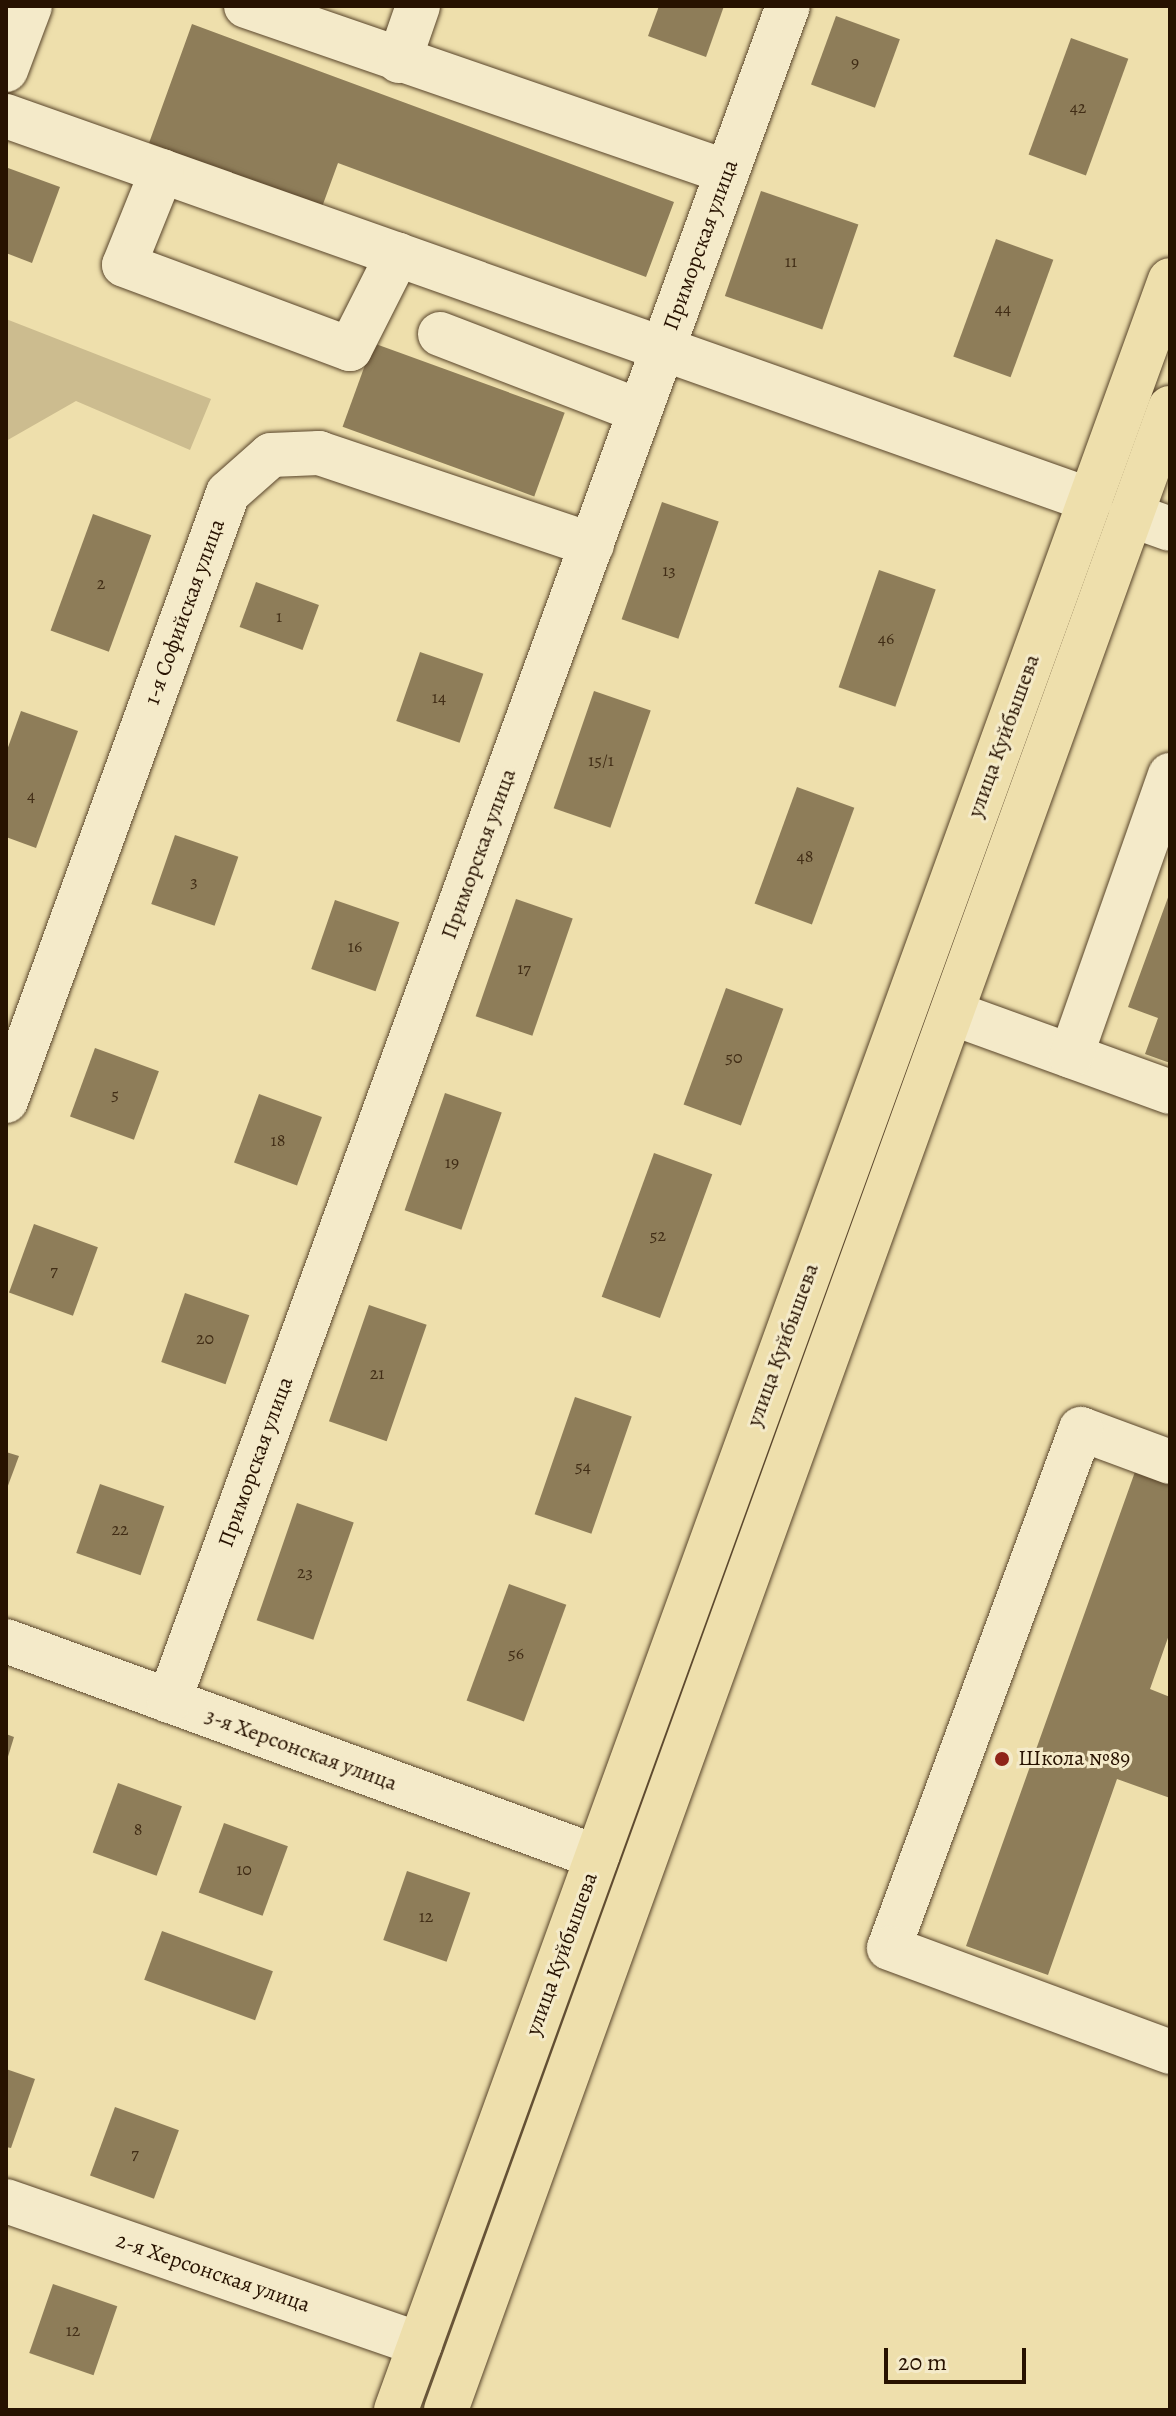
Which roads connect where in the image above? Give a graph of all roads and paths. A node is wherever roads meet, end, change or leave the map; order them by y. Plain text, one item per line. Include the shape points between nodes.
1 (30, 6) edge
2 (246, 6) edge
3 (418, 6) edge
4 (788, 6) edge
5 (399, 61) junction
6 (6, 70) edge
7 (6, 116) edge
8 (162, 171) junction
9 (727, 172) junction
10 (398, 254) junction
11 (1170, 280) edge
12 (440, 334) dead end
13 (663, 349) junction
14 (1170, 408) edge
15 (640, 411) junction
16 (1090, 500) junction
17 (1151, 522) edge
18 (592, 545) junction
19 (1170, 775) edge
20 (910, 997) junction
21 (952, 1013) junction
22 (1071, 1056) junction
23 (1170, 1092) edge
24 (6, 1101) edge
25 (1170, 1462) edge
26 (6, 1641) edge
27 (169, 1701) junction
28 (597, 1857) junction
29 (640, 1874) junction
30 (1170, 2052) edge
31 (6, 2201) edge
32 (420, 2344) junction
33 (464, 2360) junction
34 (396, 2410) edge
35 (446, 2410) edge

1 - 6 street
2 - 5 street
3 - 5 street
4 - 9 street, Приморская улица
5 - 9 street
7 - 8 street
8 - 10 street
8 - 10 street via 124,265 350,349
9 - 13 street, Приморская улица
10 - 13 street
11 - 16 main road, улица Куйбышева
12 - 15 street
13 - 15 street, Приморская улица
13 - 16 street
14 - 17 main road, улица Куйбышева
15 - 18 street, Приморская улица
16 - 17 main road
16 - 20 main road, улица Куйбышева
17 - 21 main road, улица Куйбышева
18 - 24 street, 1-я Софийская улица via 319,453 271,455 228,493
18 - 27 street, Приморская улица
19 - 22 street
20 - 21 main road
20 - 28 main road, улица Куйбышева
21 - 22 street
21 - 29 main road, улица Куйбышева
22 - 23 street
25 - 30 street via 1081,1429 889,1948
26 - 27 street, 3-я Херсонская улица
27 - 28 street, 3-я Херсонская улица
28 - 29 main road
28 - 32 main road, улица Куйбышева
29 - 33 main road, улица Куйбышева
31 - 32 street, 2-я Херсонская улица
32 - 33 main road
32 - 34 main road, улица Куйбышева
33 - 35 main road, улица Куйбышева

